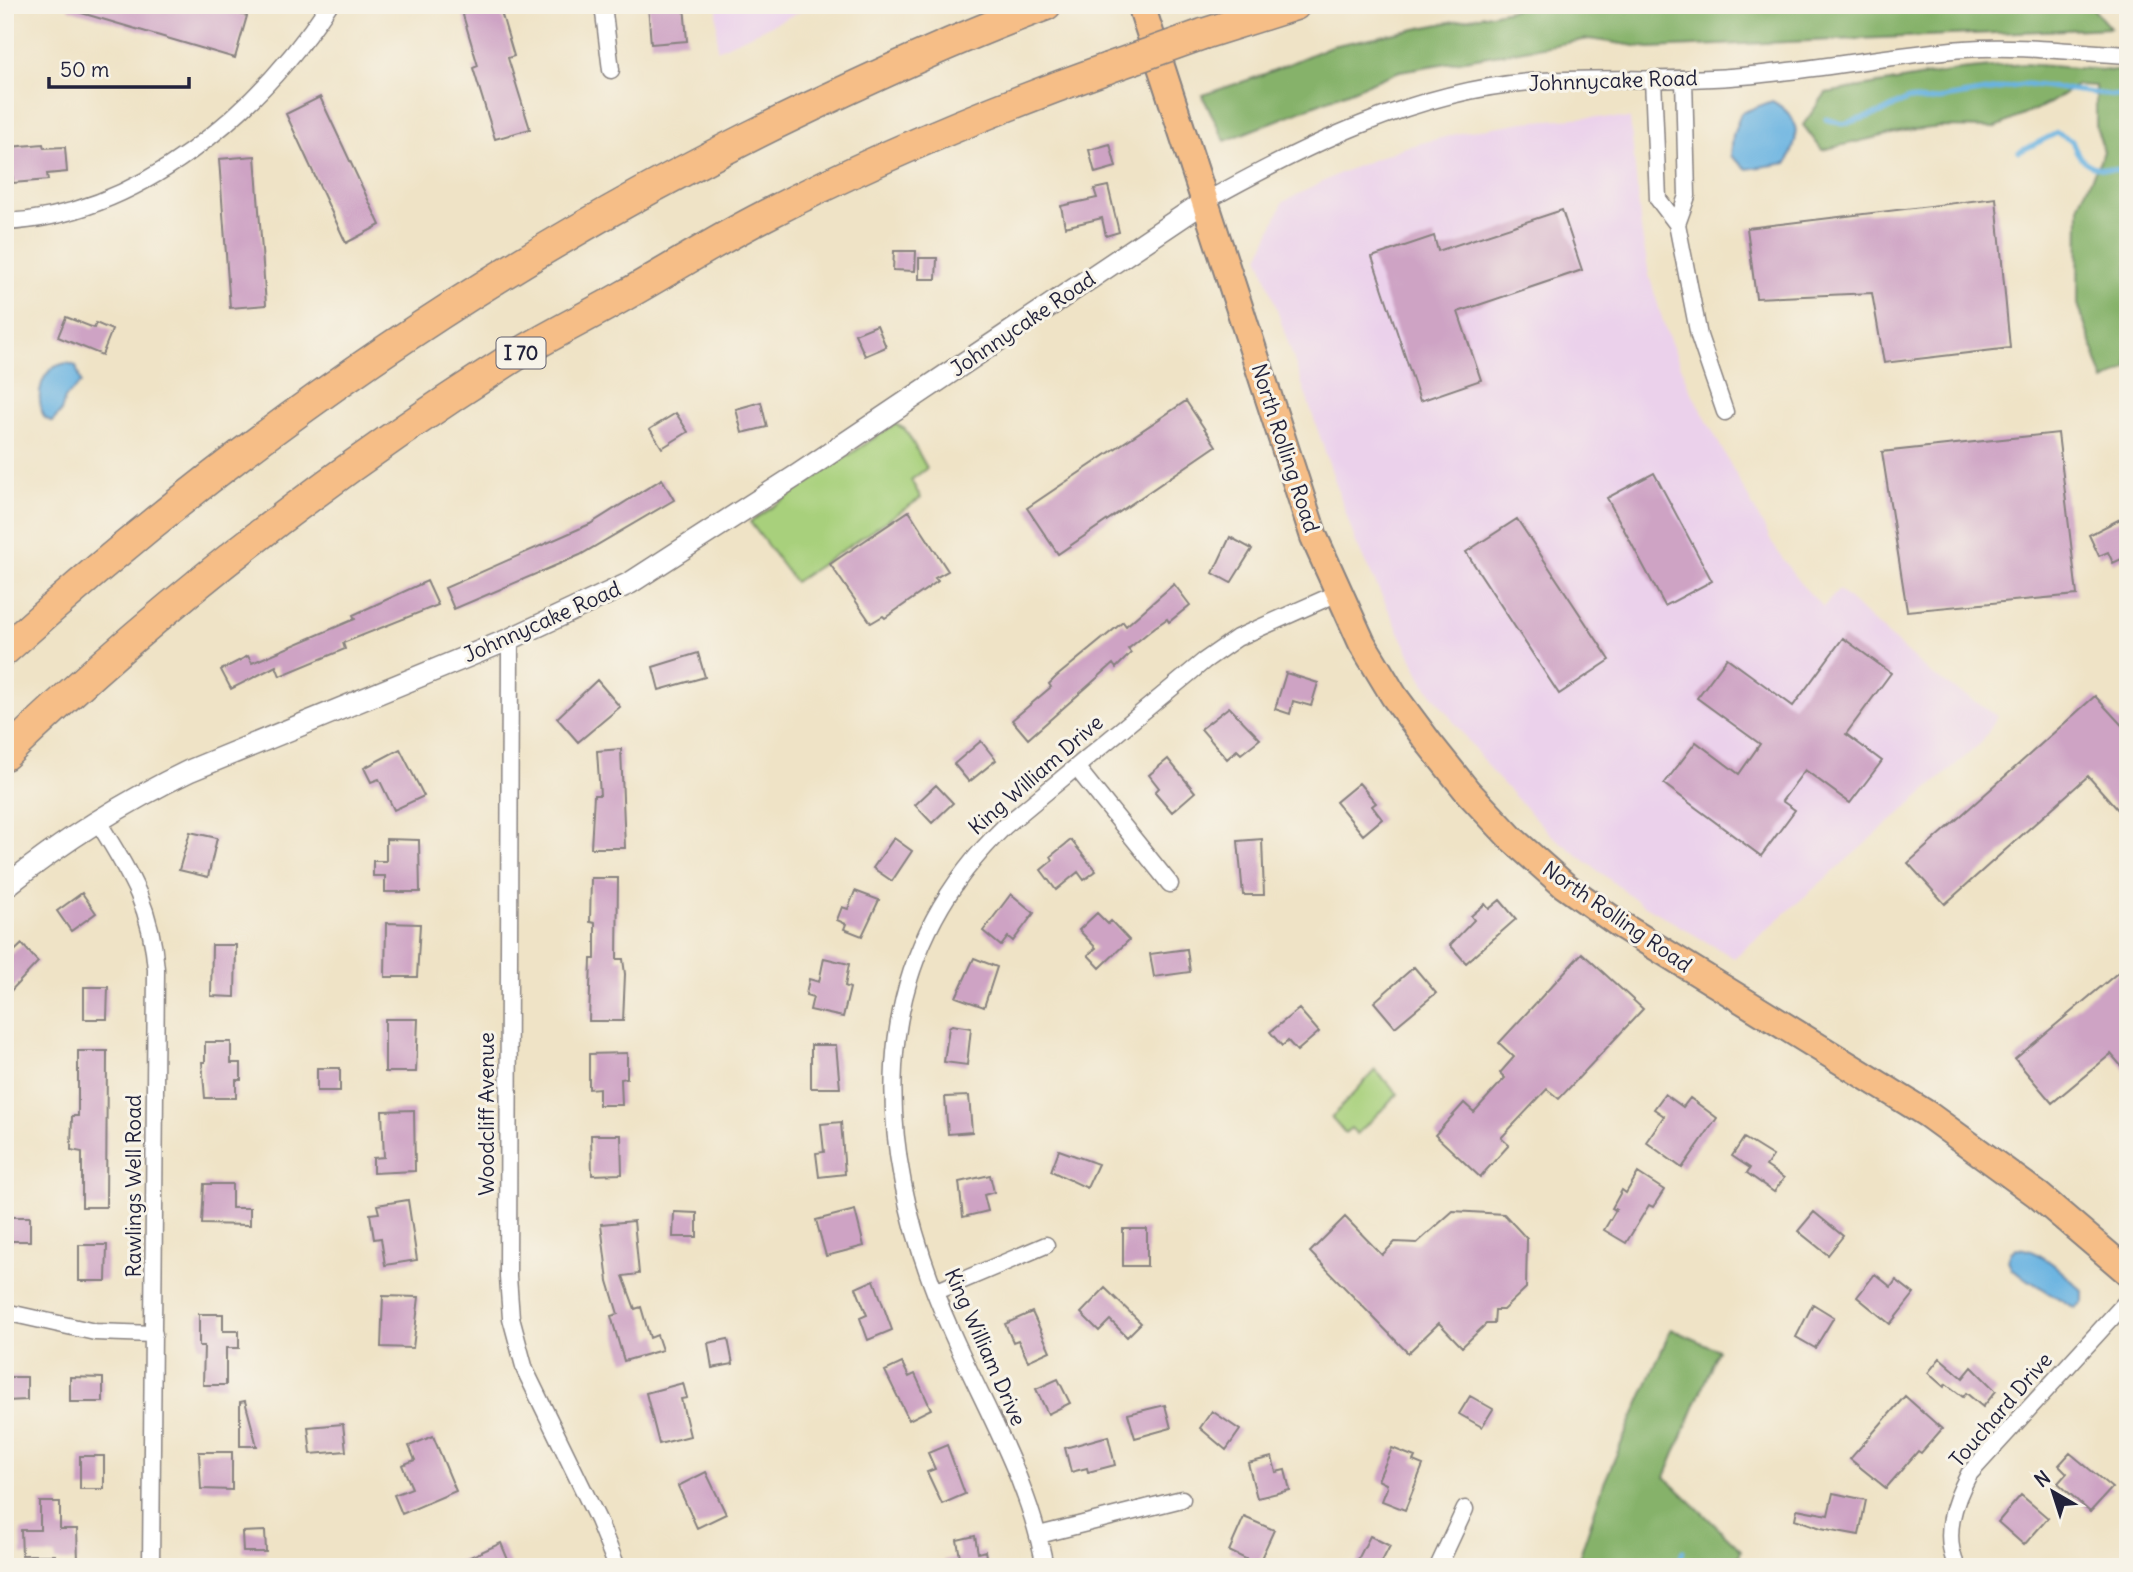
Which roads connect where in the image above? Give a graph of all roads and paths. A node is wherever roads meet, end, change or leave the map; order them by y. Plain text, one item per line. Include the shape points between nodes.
1 (329, 5) edge
2 (603, 5) edge
3 (1045, 5) edge
4 (1295, 5) edge
5 (1140, 9) edge
6 (2128, 55) edge
7 (611, 70) dead end
8 (1653, 79) junction
9 (1684, 79) junction
10 (1204, 202) junction
11 (5, 222) edge
12 (1677, 224) junction
13 (1724, 412) dead end
14 (1338, 593) junction
15 (510, 639) junction
16 (5, 650) edge
17 (5, 755) edge
18 (1076, 767) junction
19 (97, 820) junction
20 (1170, 884) dead end
21 (5, 887) edge
22 (1046, 1245) dead end
23 (2128, 1272) edge
24 (934, 1292) junction
25 (2128, 1300) edge
26 (5, 1312) edge
27 (154, 1334) junction
28 (1182, 1499) dead end
29 (1465, 1509) dead end
30 (1039, 1535) junction
31 (151, 1567) edge
32 (617, 1567) edge
33 (1045, 1567) edge
34 (1438, 1567) edge
35 (1957, 1567) edge

1 - 11 street via 304,43 248,103 148,179 80,210 38,221
2 - 7 street
3 - 16 highway via 978,31 725,148 590,220 458,300 224,465
4 - 17 highway, I 70, bridge via 1009,104 786,205 514,357 397,435 229,560
5 - 10 main road, North Rolling Road
6 - 9 street, Johnnycake Road via 2014,47 1964,49
8 - 9 street, Johnnycake Road
8 - 10 street, Johnnycake Road via 1527,82 1424,103 1303,150
8 - 12 street via 1658,200
9 - 12 street via 1687,196
10 - 14 main road, North Rolling Road via 1297,489
10 - 15 street, Johnnycake Road via 683,551 630,583
12 - 13 street via 1699,336
14 - 18 street, King William Drive via 1237,638
14 - 23 main road, North Rolling Road via 1368,653 1429,743 1512,839 1564,885 1619,924 1927,1114 2038,1195
15 - 19 street, Johnnycake Road via 189,771
15 - 32 street, Woodcliff Avenue via 511,1318 525,1370
18 - 20 street
18 - 24 street, King William Drive via 1005,826 961,874 935,914 906,990 894,1072 897,1151 917,1242
19 - 21 street, Johnnycake Road
19 - 27 street, Rawlings Well Road via 142,898 154,946
22 - 24 street
24 - 30 street, King William Drive via 1021,1477
25 - 35 street, Touchard Drive via 1969,1474 1951,1518
26 - 27 street via 95,1332
27 - 31 street, Rawlings Well Road
28 - 30 street
29 - 34 street
30 - 33 street, King William Drive

